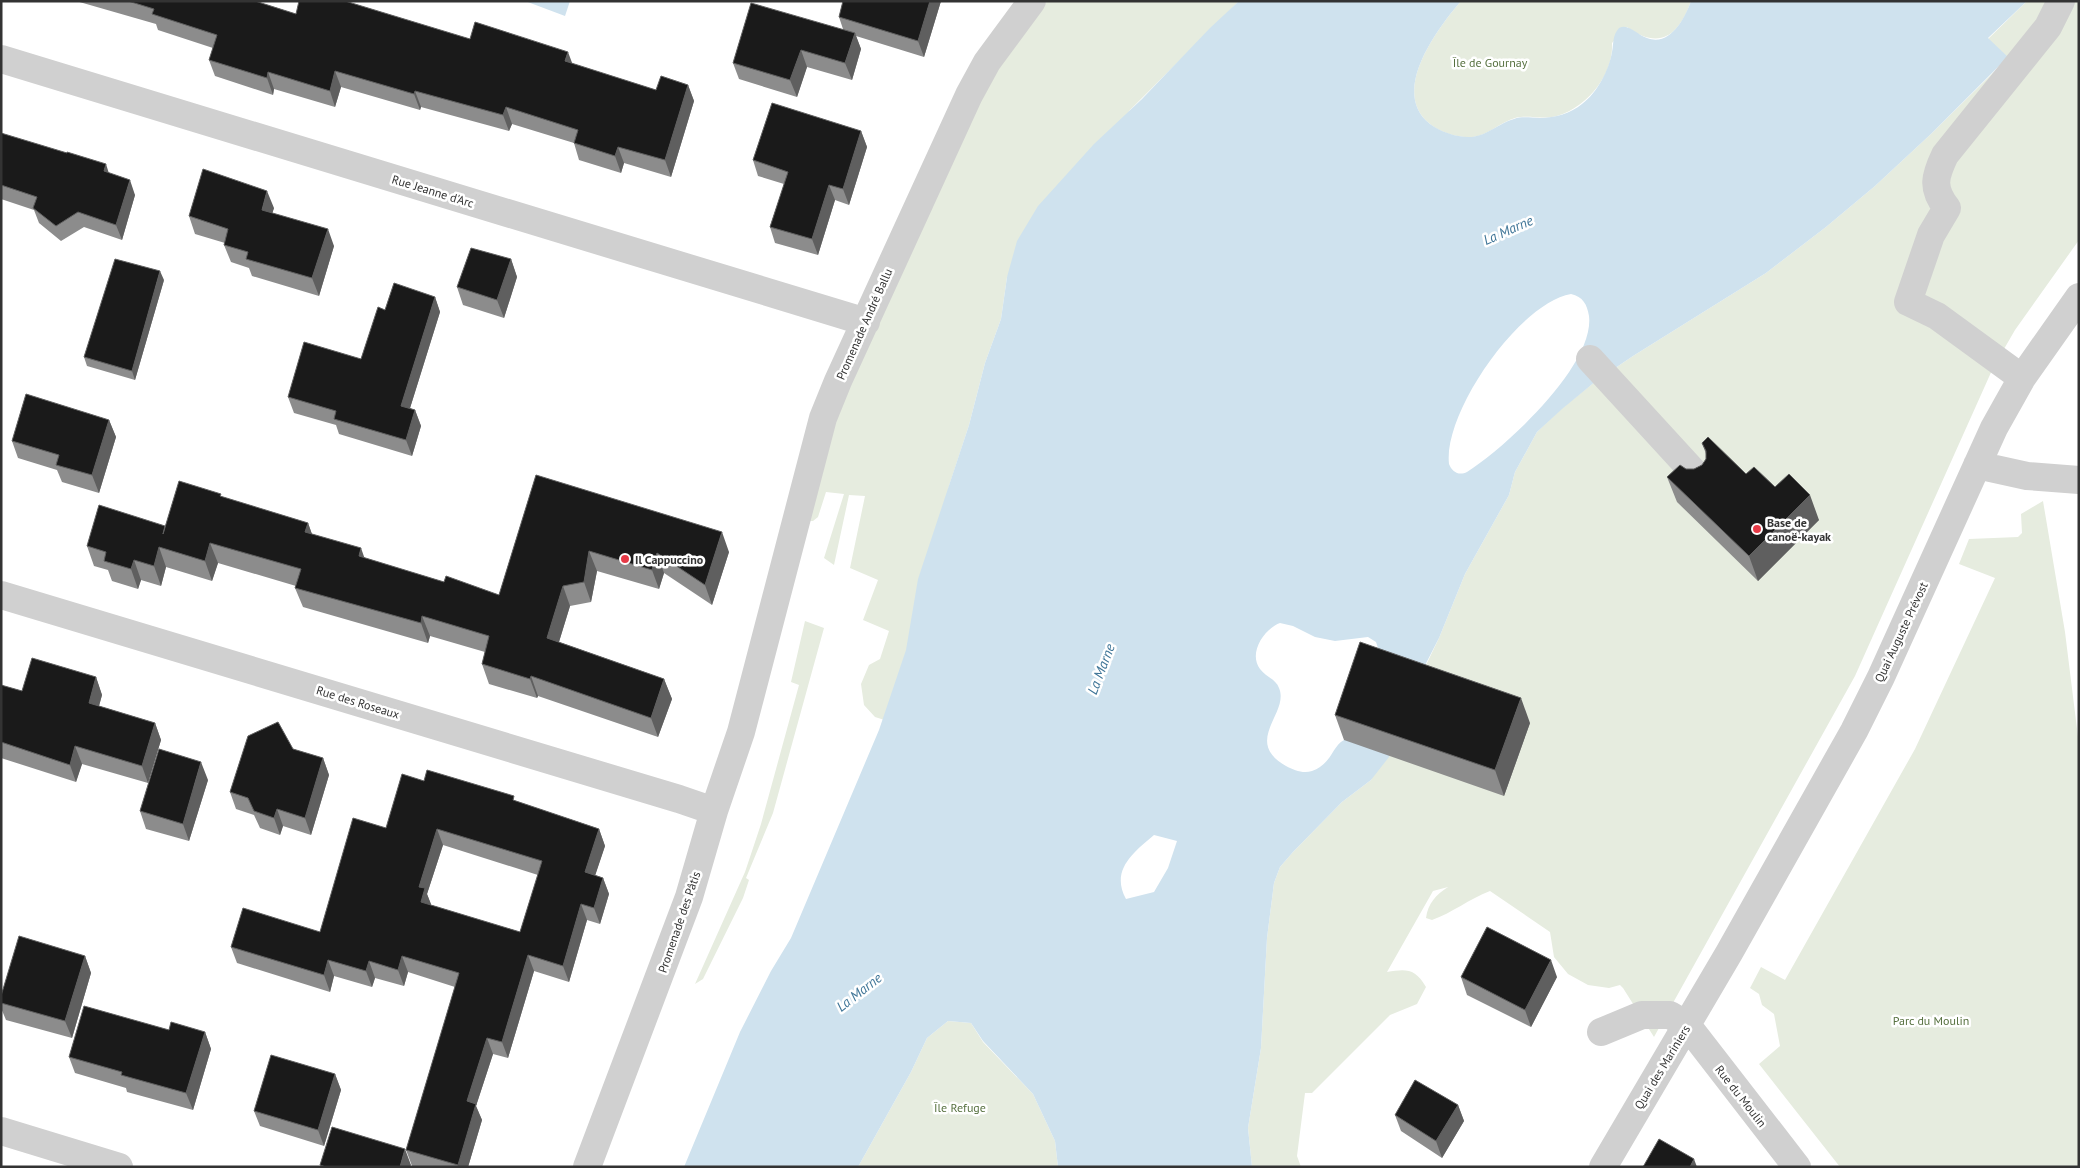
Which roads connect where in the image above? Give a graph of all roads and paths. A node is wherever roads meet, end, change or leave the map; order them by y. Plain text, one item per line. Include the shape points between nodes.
1 (1032, 1) edge
2 (2061, 1) edge
3 (1, 59) edge
4 (2079, 297) edge
5 (866, 322) junction
6 (1590, 359) dead end
7 (2022, 378) junction
8 (1977, 465) junction
9 (1700, 479) edge
10 (2079, 480) edge
11 (1, 595) edge
12 (757, 672) joint
13 (714, 811) junction
14 (1721, 967) joint
15 (1687, 1025) junction
16 (1601, 1032) dead end
17 (1, 1132) edge
18 (119, 1167) edge
19 (587, 1167) edge
20 (1603, 1167) edge
21 (1797, 1167) edge

1 - 5 street, Promenade André Ballu via 987,62 969,95
2 - 7 street via 2048,27 1945,155 1938,170 1936,186 1947,208 1931,235 1908,302 1937,316
3 - 5 street, Rue Jeanne d'Arc
4 - 7 street, Quai Auguste Prévost
5 - 12 street, Promenade André Ballu via 823,418
6 - 9 street
7 - 8 street, Quai Auguste Prévost
8 - 10 street via 2027,476
8 - 14 street, Quai Auguste Prévost via 1869,702
11 - 13 street, Rue des Roseaux
12 - 13 street, Promenade des Pâtis
13 - 19 street, Promenade des Pâtis via 689,898
14 - 15 street, Quai des Mariniers
15 - 16 street via 1670,1015 1642,1015
15 - 20 street, Quai des Mariniers
15 - 21 street, Rue du Moulin
17 - 18 street

